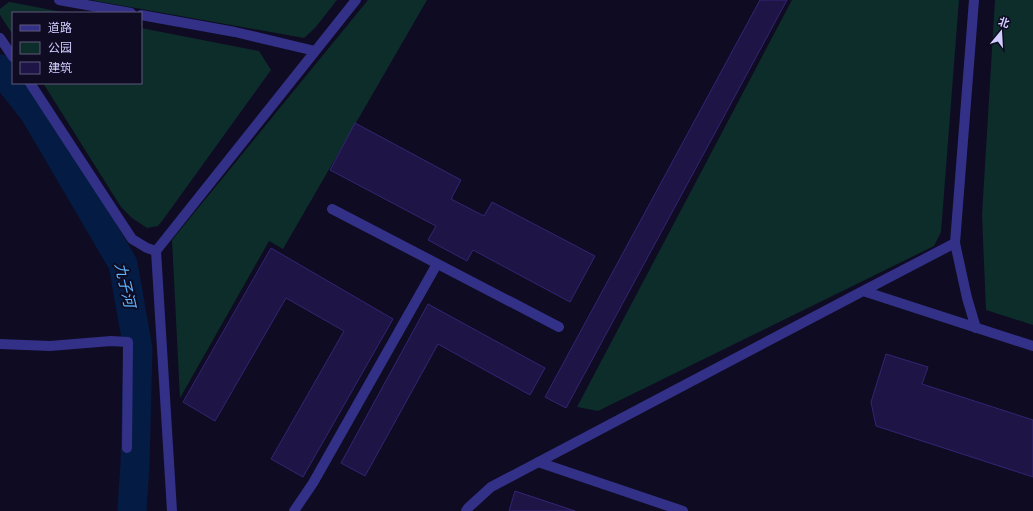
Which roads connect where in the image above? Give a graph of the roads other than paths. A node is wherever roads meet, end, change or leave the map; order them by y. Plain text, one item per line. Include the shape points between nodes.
1 (59, 0) edge
2 (356, 0) edge
3 (974, 0) edge
4 (125, 12) edge
5 (142, 15) edge
6 (0, 38) edge
7 (315, 51) junction
8 (12, 56) edge
9 (31, 84) edge
10 (332, 209) dead end
11 (955, 243) junction
12 (156, 251) junction
13 (437, 264) junction
14 (863, 291) junction
15 (559, 327) dead end
16 (976, 328) junction
17 (0, 344) edge
18 (1033, 346) edge
19 (127, 448) dead end
20 (538, 462) junction
21 (172, 511) edge
22 (294, 511) edge
23 (466, 511) edge
24 (683, 511) edge

1 - 4 street
2 - 7 street
3 - 11 street
5 - 7 street via 235,32
6 - 8 street
7 - 12 street
9 - 12 street via 132,239
10 - 13 street
11 - 14 street
11 - 16 street
12 - 21 street
13 - 15 street
13 - 22 street via 313,483
14 - 16 street
14 - 20 street
16 - 18 street
17 - 19 street via 50,346 128,342
20 - 23 street via 491,487
20 - 24 street

